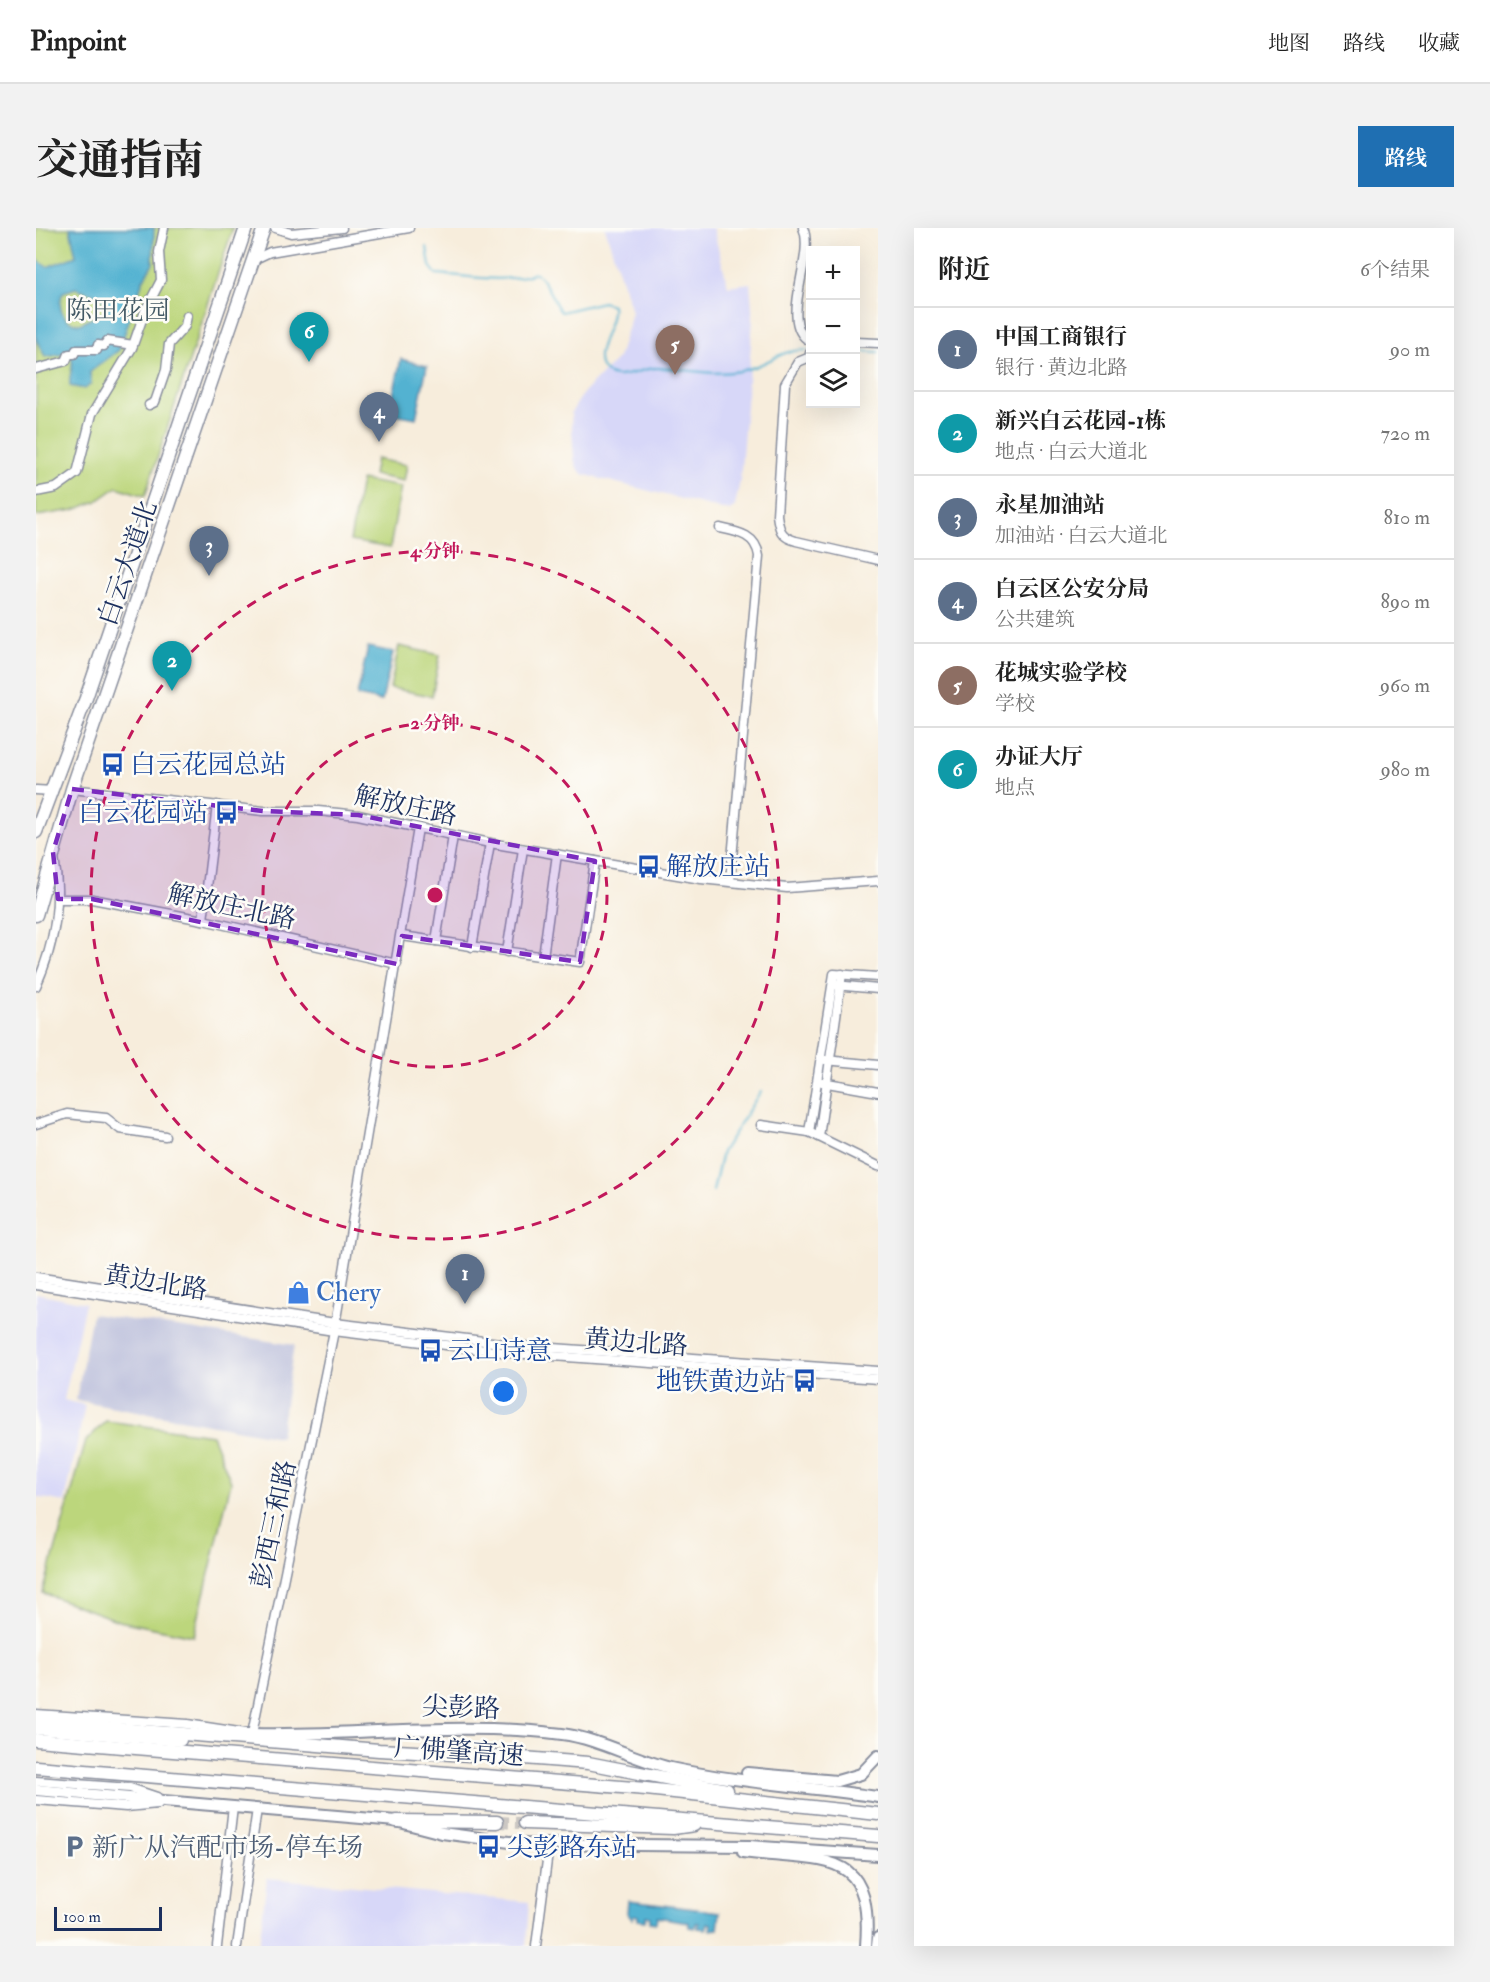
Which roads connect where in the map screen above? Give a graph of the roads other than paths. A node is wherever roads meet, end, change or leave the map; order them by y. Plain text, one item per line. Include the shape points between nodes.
1 (164, 228) edge
2 (246, 228) edge
3 (264, 228) edge
4 (275, 228) edge
5 (342, 228) edge
6 (409, 228) edge
7 (803, 228) edge
8 (302, 233) junction
9 (305, 246) junction
10 (253, 260) junction
11 (188, 316) dead end
12 (806, 337) edge
13 (860, 342) edge
14 (878, 343) edge
15 (133, 345) junction
16 (806, 357) edge
17 (36, 369) edge
18 (149, 405) dead end
19 (36, 492) edge
20 (720, 528) dead end
21 (878, 560) edge
22 (72, 789) junction
23 (36, 790) edge
24 (53, 791) junction
25 (217, 805) junction
26 (418, 828) junction
27 (37, 830) edge
28 (453, 836) junction
29 (490, 843) junction
30 (523, 849) junction
31 (53, 852) junction
32 (557, 854) junction
33 (595, 861) junction
34 (730, 881) junction
35 (878, 881) edge
36 (58, 899) junction
37 (36, 915) edge
38 (203, 920) junction
39 (402, 936) junction
40 (436, 941) junction
41 (472, 946) junction
42 (507, 952) junction
43 (543, 957) junction
44 (397, 964) junction
45 (878, 977) edge
46 (36, 986) edge
47 (836, 986) junction
48 (878, 988) edge
49 (819, 1060) junction
50 (830, 1061) junction
51 (878, 1065) edge
52 (816, 1081) junction
53 (878, 1092) edge
54 (36, 1124) edge
55 (761, 1125) dead end
56 (809, 1132) junction
57 (165, 1136) dead end
58 (819, 1137) junction
59 (878, 1166) edge
60 (36, 1277) edge
61 (36, 1285) edge
62 (335, 1327) junction
63 (878, 1371) edge
64 (878, 1379) edge
65 (36, 1714) edge
66 (36, 1721) edge
67 (36, 1728) edge
68 (171, 1733) junction
69 (252, 1734) junction
70 (36, 1740) edge
71 (268, 1741) junction
72 (471, 1755) tunnel mouth
73 (498, 1756) tunnel mouth
74 (878, 1756) edge
75 (36, 1767) edge
76 (694, 1772) junction
77 (36, 1781) edge
78 (36, 1790) edge
79 (873, 1796) edge
80 (36, 1800) edge
81 (172, 1802) junction
82 (232, 1807) junction
83 (822, 1807) junction
84 (257, 1809) junction
85 (878, 1814) edge
86 (396, 1821) junction
87 (717, 1821) junction
88 (497, 1822) tunnel mouth
89 (525, 1823) tunnel mouth
90 (878, 1836) edge
91 (549, 1845) junction
92 (701, 1846) junction
93 (878, 1855) edge
94 (878, 1938) edge
95 (217, 1946) edge
96 (237, 1946) edge
97 (536, 1946) edge
98 (866, 1946) edge
99 (877, 1946) edge

1 - 15 street via 159,252 161,280
2 - 24 highway, 白云大道北
3 - 10 highway, 白云大道北
4 - 8 street
5 - 8 street
6 - 9 street
7 - 12 street via 807,246 797,321 799,331
8 - 9 street via 298,240
9 - 10 street via 270,252
10 - 22 highway, 白云大道北
11 - 18 street via 185,326 169,344 166,370 155,402
13 - 14 street
15 - 17 street via 107,341 104,346 98,345 97,350 76,350 66,362
15 - 19 street via 92,414 76,473 56,488
16 - 21 street via 798,362 785,384 779,531 796,542
20 - 34 street via 749,537 756,543 759,556
22 - 25 street, 解放庄路
22 - 31 highway, 白云大道北
23 - 24 street
24 - 27 highway, 白云大道北
25 - 26 street, 解放庄路 via 263,811 337,812
25 - 38 street
26 - 28 street, 解放庄路
26 - 39 street, 彭西三和路
28 - 29 street, 解放庄路
28 - 40 street
29 - 30 street, 解放庄路
29 - 41 street
30 - 32 street, 解放庄路
30 - 42 street
31 - 36 street
31 - 37 highway, 白云大道北
32 - 33 street, 解放庄路
32 - 43 street
33 - 34 street, 解放庄路
33 - 43 street via 580,962
34 - 35 street, 解放庄路 via 787,888
36 - 38 street, 解放庄北路 via 93,899
36 - 46 street via 47,956
38 - 44 street, 解放庄北路
39 - 40 street
39 - 44 street, 彭西三和路
40 - 41 street
41 - 42 street
42 - 43 street
44 - 62 street, 彭西三和路
45 - 47 street via 834,974
47 - 48 street
47 - 49 street
47 - 50 street
49 - 50 street
49 - 52 street
50 - 51 street
50 - 58 street
52 - 53 street
52 - 56 street
54 - 57 street via 66,1114 106,1118 120,1129
55 - 56 street
56 - 58 street
58 - 59 street
60 - 62 street, 黄边北路
61 - 62 street, 黄边北路
62 - 63 street, 黄边北路 via 559,1350
62 - 64 street, 黄边北路 via 546,1357
62 - 69 street, 彭西三和路
65 - 69 street, 尖彭路 via 187,1724
66 - 68 main road
67 - 71 highway via 200,1742
68 - 69 main road
68 - 71 highway
69 - 76 main road, 尖彭路 via 308,1735 434,1727 559,1733
70 - 83 highway, 广佛肇高速 via 627,1787
71 - 72 highway
73 - 83 highway via 588,1763
74 - 76 main road via 861,1774 837,1781 781,1774
75 - 87 highway, 广佛肇高速
76 - 79 main road, 尖彭路
77 - 81 street via 130,1788
78 - 81 main road
80 - 81 street via 126,1807
81 - 82 main road
82 - 84 main road
82 - 95 street
83 - 85 highway, 广佛肇高速
84 - 86 main road
84 - 96 street
86 - 88 highway
86 - 91 main road via 479,1839
87 - 89 highway via 673,1828
87 - 90 highway, 广佛肇高速
91 - 92 main road
91 - 97 street
92 - 93 main road
92 - 98 main road via 825,1861 848,1871 866,1898
94 - 99 main road

